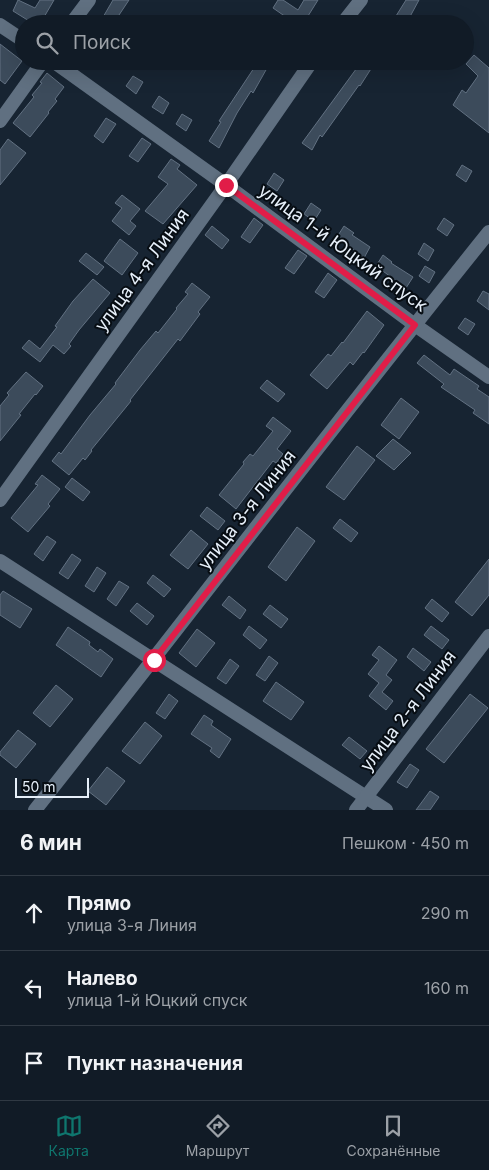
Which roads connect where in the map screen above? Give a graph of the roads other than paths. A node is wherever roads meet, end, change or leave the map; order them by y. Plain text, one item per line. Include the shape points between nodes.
1 (89, 0) edge
2 (361, 0) edge
3 (78, 15) edge
4 (349, 15) edge
5 (0, 25) edge
6 (15, 35) edge
7 (37, 70) edge
8 (66, 70) edge
9 (306, 70) edge
10 (0, 121) edge
11 (226, 185) junction
12 (489, 232) edge
13 (415, 325) junction
14 (489, 376) edge
15 (0, 500) edge
16 (0, 561) edge
17 (489, 636) edge
18 (154, 660) junction
19 (366, 797) junction
20 (35, 810) edge
21 (356, 810) edge
22 (386, 810) edge

1 - 3 street
2 - 4 street
5 - 6 street
7 - 10 street
8 - 11 street, улица 1-й Юцкий спуск
9 - 11 street, улица 4-я Линия
11 - 13 street, улица 1-й Юцкий спуск
11 - 15 street, улица 4-я Линия
12 - 13 street, улица 3-я Линия
13 - 14 street, улица 1-й Юцкий спуск
13 - 18 street, улица 3-я Линия
16 - 18 street
17 - 19 street, улица 2-я Линия
18 - 19 street
18 - 20 street, улица 3-я Линия
19 - 21 street, улица 2-я Линия
19 - 22 street

